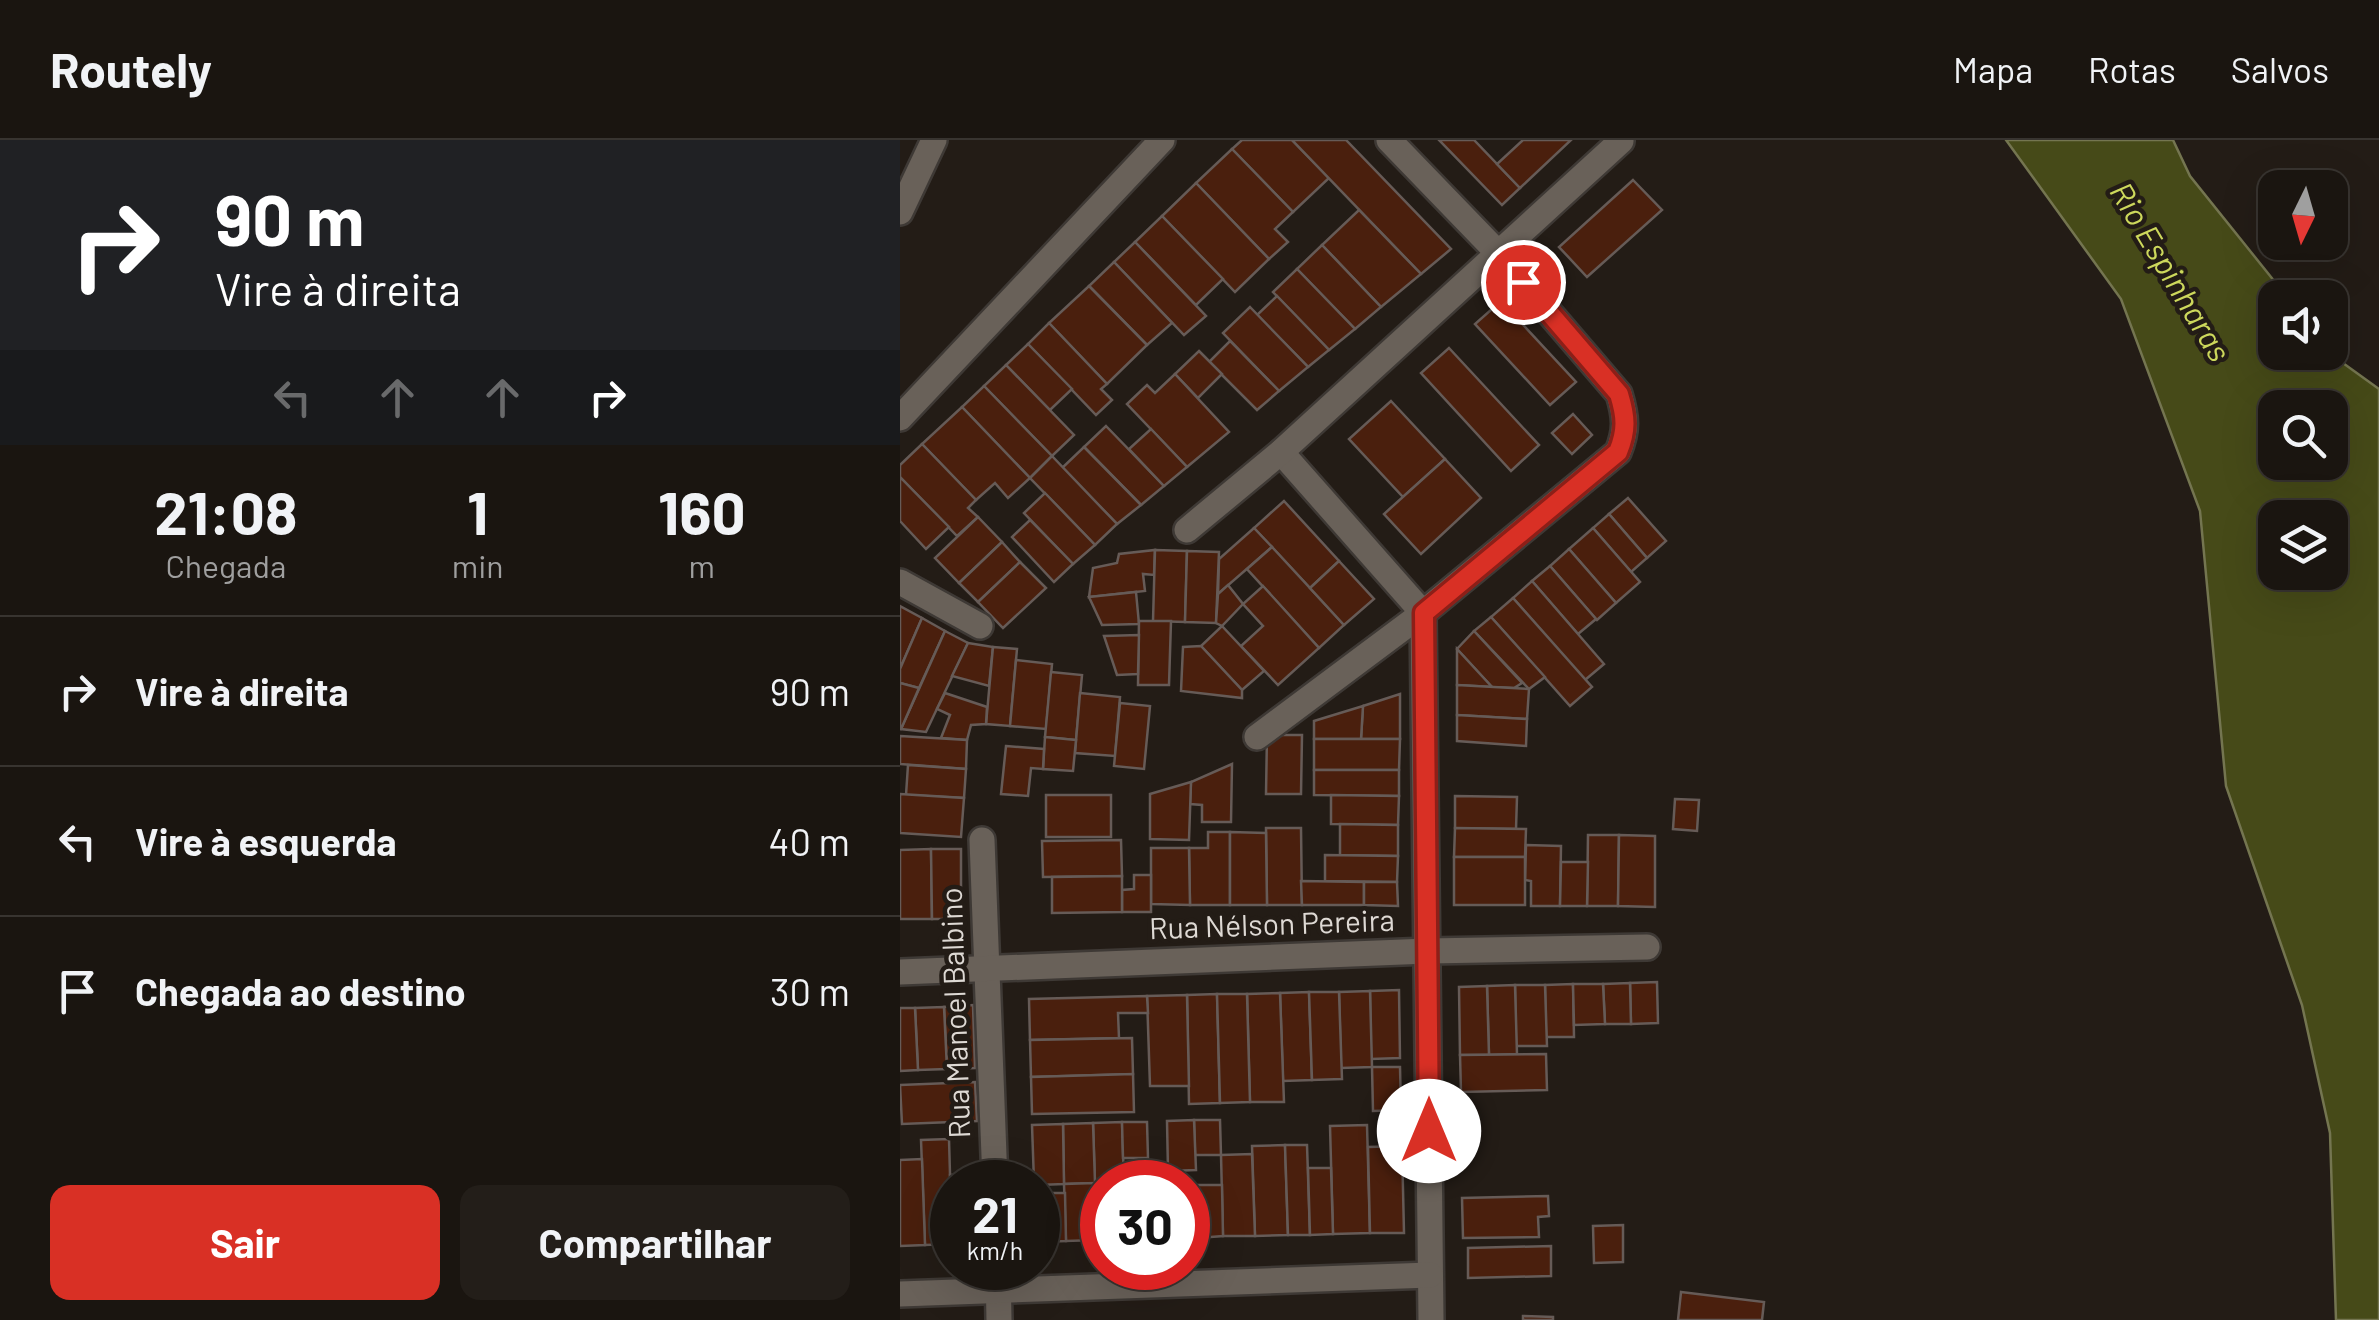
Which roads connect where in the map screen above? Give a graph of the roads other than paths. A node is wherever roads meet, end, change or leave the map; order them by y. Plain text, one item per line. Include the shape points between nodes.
1 (934, 140) edge
2 (1162, 140) edge
3 (1389, 140) edge
4 (1621, 141) edge
5 (900, 212) edge
6 (1499, 254) junction
7 (900, 418) edge
8 (1281, 452) junction
9 (1187, 530) dead end
10 (900, 582) edge
11 (1424, 613) junction
12 (980, 626) dead end
13 (1257, 737) dead end
14 (982, 840) dead end
15 (1647, 947) dead end
16 (1428, 952) junction
17 (987, 968) junction
18 (900, 972) edge
19 (994, 1160) edge
20 (1430, 1275) junction
21 (1060, 1279) edge
22 (930, 1290) edge
23 (999, 1290) edge
24 (900, 1294) edge
25 (999, 1320) edge
26 (1431, 1320) edge

1 - 5 street
2 - 7 street
3 - 6 street
4 - 6 street
6 - 8 street
6 - 11 street via 1619,394 1626,434 1618,452
8 - 9 street
8 - 11 street
10 - 12 street
11 - 13 street
11 - 16 street
14 - 17 street, Rua Manoel Balbino
15 - 16 street, Rua Nélson Pereira
16 - 17 street, Rua Nélson Pereira
16 - 20 street
17 - 18 street, Rua Nélson Pereira
17 - 19 street, Rua Manoel Balbino
20 - 21 street
20 - 26 street
22 - 24 street
23 - 25 street

